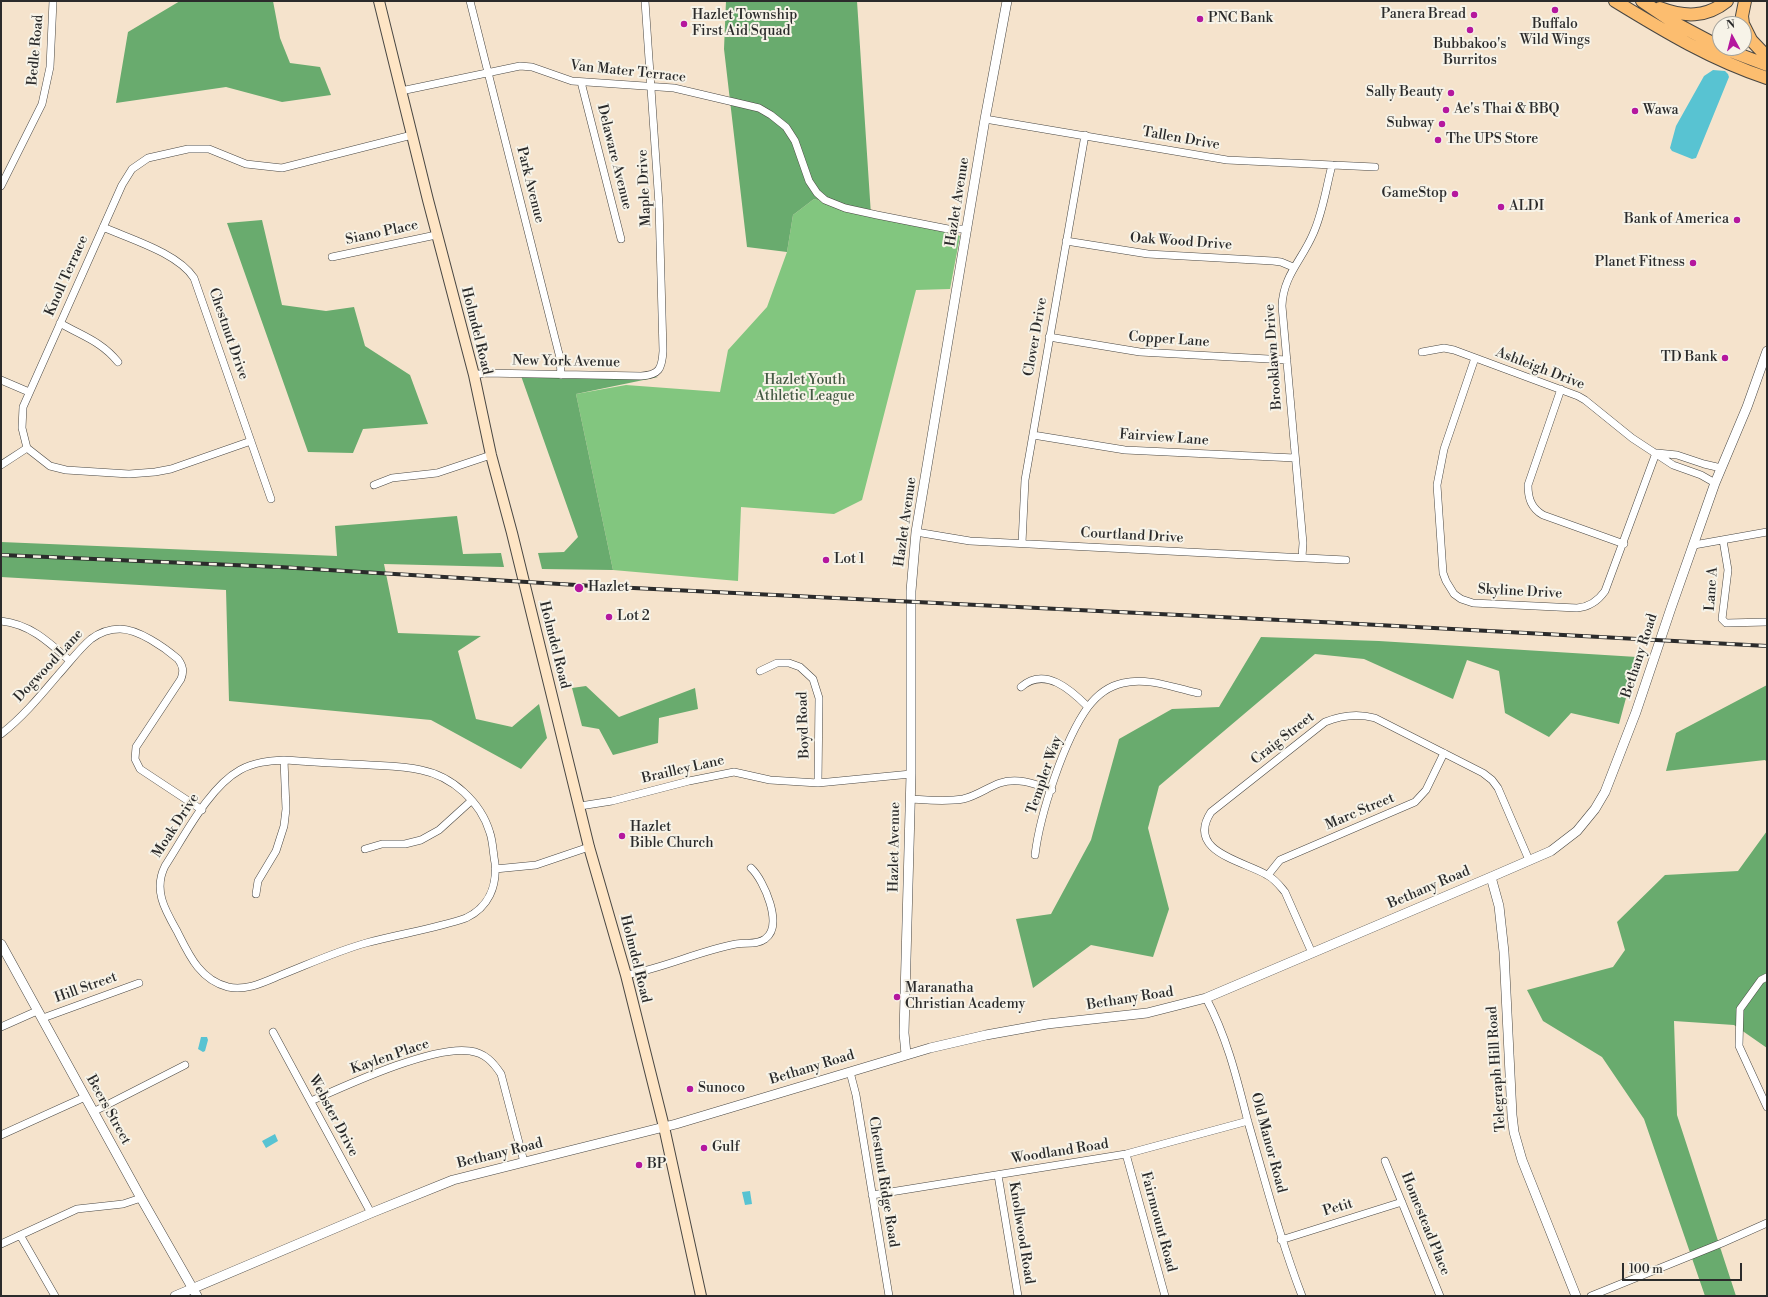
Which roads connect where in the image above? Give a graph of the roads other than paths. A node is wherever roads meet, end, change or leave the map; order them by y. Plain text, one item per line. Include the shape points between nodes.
1 (53, 1) edge
2 (379, 1) edge
3 (470, 1) edge
4 (645, 1) edge
5 (1007, 1) edge
6 (1615, 1) edge
7 (1726, 1) edge
8 (1745, 1) edge
9 (1644, 2) edge
10 (1742, 16) edge
11 (1752, 41) edge
12 (1712, 43) edge
13 (1743, 56) edge
14 (1767, 57) edge
15 (1767, 65) edge
16 (488, 72) junction
17 (1767, 78) edge
18 (581, 82) junction
19 (652, 87) junction
20 (401, 91) junction
21 (985, 119) junction
22 (412, 135) junction
23 (1085, 135) junction
24 (1332, 165) junction
25 (1375, 167) dead end
26 (1, 186) edge
27 (103, 227) junction
28 (967, 229) junction
29 (436, 235) junction
30 (621, 239) dead end
31 (1066, 241) junction
32 (332, 257) dead end
33 (1293, 267) junction
34 (60, 324) junction
35 (1049, 337) junction
36 (1767, 351) edge
37 (1422, 352) dead end
38 (1475, 358) junction
39 (1287, 360) junction
40 (118, 362) dead end
41 (657, 372) joint
42 (474, 375) junction
43 (561, 375) junction
44 (1, 380) edge
45 (1561, 389) junction
46 (29, 392) junction
47 (1033, 435) junction
48 (251, 441) junction
49 (27, 448) junction
50 (1656, 453) junction
51 (491, 454) junction
52 (1295, 458) junction
53 (1, 465) edge
54 (1721, 468) junction
55 (1715, 483) junction
56 (374, 484) dead end
57 (271, 499) dead end
58 (916, 532) junction
59 (1767, 532) edge
60 (1723, 540) junction
61 (1022, 543) junction
62 (1624, 544) junction
63 (1694, 545) junction
64 (1302, 557) junction
65 (1346, 560) dead end
66 (1, 621) edge
67 (1767, 622) edge
68 (70, 661) junction
69 (760, 671) dead end
70 (1021, 687) dead end
71 (1198, 693) dead end
72 (1088, 707) junction
73 (1, 734) edge
74 (1444, 753) junction
75 (284, 760) junction
76 (911, 774) junction
77 (818, 783) junction
78 (1052, 790) junction
79 (910, 799) junction
80 (471, 801) junction
81 (580, 806) junction
82 (202, 810) junction
83 (589, 847) junction
84 (365, 849) dead end
85 (1035, 855) dead end
86 (1529, 860) junction
87 (751, 868) dead end
88 (495, 869) junction
89 (1268, 875) junction
90 (1491, 878) junction
91 (256, 894) dead end
92 (1, 944) edge
93 (1312, 953) junction
94 (626, 975) junction
95 (1767, 977) edge
96 (139, 983) dead end
97 (1206, 998) junction
98 (40, 1014) junction
99 (1, 1027) edge
100 (273, 1032) dead end
101 (906, 1054) junction
102 (185, 1065) dead end
103 (850, 1072) junction
104 (85, 1097) junction
105 (311, 1101) junction
106 (1767, 1107) edge
107 (93, 1112) junction
108 (1248, 1121) junction
109 (664, 1127) junction
110 (1, 1135) edge
111 (1126, 1154) junction
112 (1385, 1161) dead end
113 (524, 1162) junction
114 (998, 1175) junction
115 (872, 1195) junction
116 (140, 1198) junction
117 (1402, 1202) junction
118 (371, 1213) junction
119 (1767, 1223) edge
120 (20, 1235) junction
121 (1281, 1240) junction
122 (1, 1244) edge
123 (194, 1292) edge
124 (55, 1296) edge
125 (175, 1296) edge
126 (702, 1296) edge
127 (889, 1296) edge
128 (1018, 1296) edge
129 (1165, 1296) edge
130 (1302, 1296) edge
131 (1440, 1296) edge
132 (1576, 1296) edge
133 (1591, 1296) edge

1 - 26 street, Bedle Road via 50,67 42,104
2 - 20 main road, Holmdel Road
3 - 16 street, Park Avenue
4 - 19 street, Maple Drive
5 - 21 street, Hazlet Avenue
6 - 17 highway via 1713,57
7 - 9 highway via 1708,12 1687,15
8 - 10 highway
9 - 12 highway via 1673,22
11 - 14 highway
13 - 15 highway
16 - 18 street, Van Mater Terrace via 525,66
16 - 20 street, Van Mater Terrace
16 - 43 street, Park Avenue via 560,358
18 - 19 street, Van Mater Terrace
18 - 30 street, Delaware Avenue
19 - 28 street, Van Mater Terrace via 674,88 746,104 771,115 786,127 792,136 817,193 832,203 948,230
19 - 41 street, Maple Drive via 659,205 663,351 663,361
20 - 22 main road, Holmdel Road
21 - 23 street, Tallen Drive
21 - 28 street, Hazlet Avenue
22 - 27 street, Knoll Terrace via 282,168 246,164 202,148 156,156 140,163 127,175
22 - 29 main road, Holmdel Road
23 - 24 street, Tallen Drive via 1226,160
23 - 31 street, Clover Drive
24 - 25 street, Tallen Drive
24 - 33 street, Brooklawn Drive via 1314,232
27 - 34 street, Knoll Terrace
27 - 48 street, Chestnut Drive via 173,258 190,272 198,284
28 - 58 street, Hazlet Avenue
29 - 32 street, Siano Place
29 - 42 main road, Holmdel Road
31 - 33 street, Oak Wood Drive via 1148,254 1273,261
31 - 35 street, Clover Drive
33 - 39 street, Brooklawn Drive via 1282,296
34 - 40 street via 100,344
34 - 46 street, Knoll Terrace
35 - 39 street, Copper Lane via 1140,352
35 - 47 street, Clover Drive
36 - 54 street, Bethany Road
37 - 38 street, Ashleigh Drive via 1444,348
38 - 45 street, Ashleigh Drive
38 - 62 street, Skyline Drive via 1438,473 1443,573 1452,590 1461,599 1473,603 1577,608 1588,606 1597,601 1605,591
39 - 52 street, Brooklawn Drive
41 - 43 street, New York Avenue via 641,376
42 - 43 street, New York Avenue
42 - 51 main road, Holmdel Road
44 - 46 street
45 - 50 street, Ashleigh Drive via 1585,400 1632,438
45 - 62 street via 1528,485 1530,501 1543,515
46 - 49 street, Knoll Terrace via 21,418
47 - 52 street, Fairview Lane via 1125,450
47 - 61 street, Clover Drive via 1025,480
48 - 49 street via 171,469 140,474 54,468
48 - 57 street, Chestnut Drive
49 - 53 street
50 - 54 street, Ashleigh Drive via 1677,455
50 - 55 street, Ashleigh Drive via 1673,465
50 - 62 street, Skyline Drive
51 - 56 street via 437,473 392,478
51 - 81 main road, Holmdel Road
52 - 64 street, Brooklawn Drive
54 - 55 street, Bethany Road
55 - 63 street, Bethany Road
58 - 61 street, Courtland Drive via 970,541
58 - 76 street, Hazlet Avenue via 911,591
59 - 60 street
60 - 63 street
60 - 67 street, Lane A via 1728,570 1722,619 1726,623
61 - 64 street, Courtland Drive
63 - 86 street, Bethany Road via 1636,712 1605,792 1591,815 1568,839 1551,851
64 - 65 street, Courtland Drive
66 - 68 street via 18,624 33,631
68 - 73 street, Dogwood Lane
68 - 82 street, Dogwood Lane via 92,639 106,631 119,629 140,634 178,659 183,668 181,679 136,747 135,759 140,769
69 - 77 street, Boyd Road via 777,663 789,663 800,667 813,679 819,698
70 - 72 street via 1037,679 1052,680 1069,690
71 - 72 street, Templer Way via 1160,683 1128,682 1106,690
72 - 78 street, Templer Way via 1068,743
74 - 86 street, Craig Street via 1492,780 1498,788
74 - 89 street, Marc Street via 1426,790 1415,802 1280,860
74 - 89 street, Craig Street via 1368,716 1338,717 1320,726 1211,812 1207,819 1205,834 1216,851
75 - 80 street, Moak Drive via 421,770 455,784
75 - 82 street, Moak Drive via 260,762 240,769 223,782
75 - 91 street via 284,826 276,851 258,881
76 - 77 street, Brailley Lane
76 - 79 street, Hazlet Avenue
77 - 81 street, Brailley Lane via 770,780 734,772 612,801
78 - 79 street via 1012,780 961,799
78 - 85 street, Templer Way via 1037,837
79 - 101 street, Hazlet Avenue via 904,1033
80 - 84 street via 439,830 422,840 405,844 382,844
80 - 88 street, Moak Drive via 484,818 490,832
81 - 83 main road, Holmdel Road
82 - 88 street, Moak Drive via 163,870 160,897 196,966 211,979 230,987 251,987 351,948 466,918 480,910 488,900 494,887
83 - 88 street via 536,865
83 - 94 main road, Holmdel Road
86 - 90 street, Bethany Road
87 - 94 street via 763,883 774,921 772,931 765,940 759,943 733,945
89 - 93 street, Craig Street via 1285,892
90 - 93 street, Bethany Road
90 - 132 street, Telegraph Hill Road via 1500,906 1514,1132 1522,1160
92 - 98 street, Beers Street
93 - 97 street, Bethany Road
94 - 109 main road, Holmdel Road
95 - 106 street via 1761,980 1740,1009 1739,1046
96 - 98 street, Hill Street
97 - 101 street, Bethany Road via 1147,1013 1048,1024 986,1035
97 - 108 street, Old Manor Road via 1229,1049
98 - 99 street, Hill Street
98 - 104 street, Beers Street
100 - 105 street, Webster Drive
101 - 103 street, Bethany Road
102 - 107 street
103 - 109 street, Bethany Road
103 - 115 street, Chestnut Ridge Road
104 - 107 street, Beers Street
104 - 110 street
105 - 113 street, Kaylen Place via 416,1059 456,1051 471,1051 486,1057 501,1074
105 - 118 street, Webster Drive
107 - 116 street, Beers Street
108 - 111 street, Woodland Road
108 - 121 street, Old Manor Road
109 - 113 street, Bethany Road
109 - 126 main road, Holmdel Road
111 - 114 street, Woodland Road
111 - 129 street, Fairmount Road
112 - 117 street, Homestead Place
113 - 118 street, Bethany Road via 453,1180
114 - 115 street, Woodland Road
114 - 128 street, Knollwood Road
115 - 127 street, Chestnut Ridge Road
116 - 120 street via 122,1204 77,1209
116 - 123 street, Beers Street
117 - 121 street, Petit
117 - 131 street, Homestead Place
118 - 123 street, Bethany Road
119 - 133 street
120 - 122 street
120 - 124 street
121 - 130 street, Old Manor Road
123 - 125 street, Bethany Road

